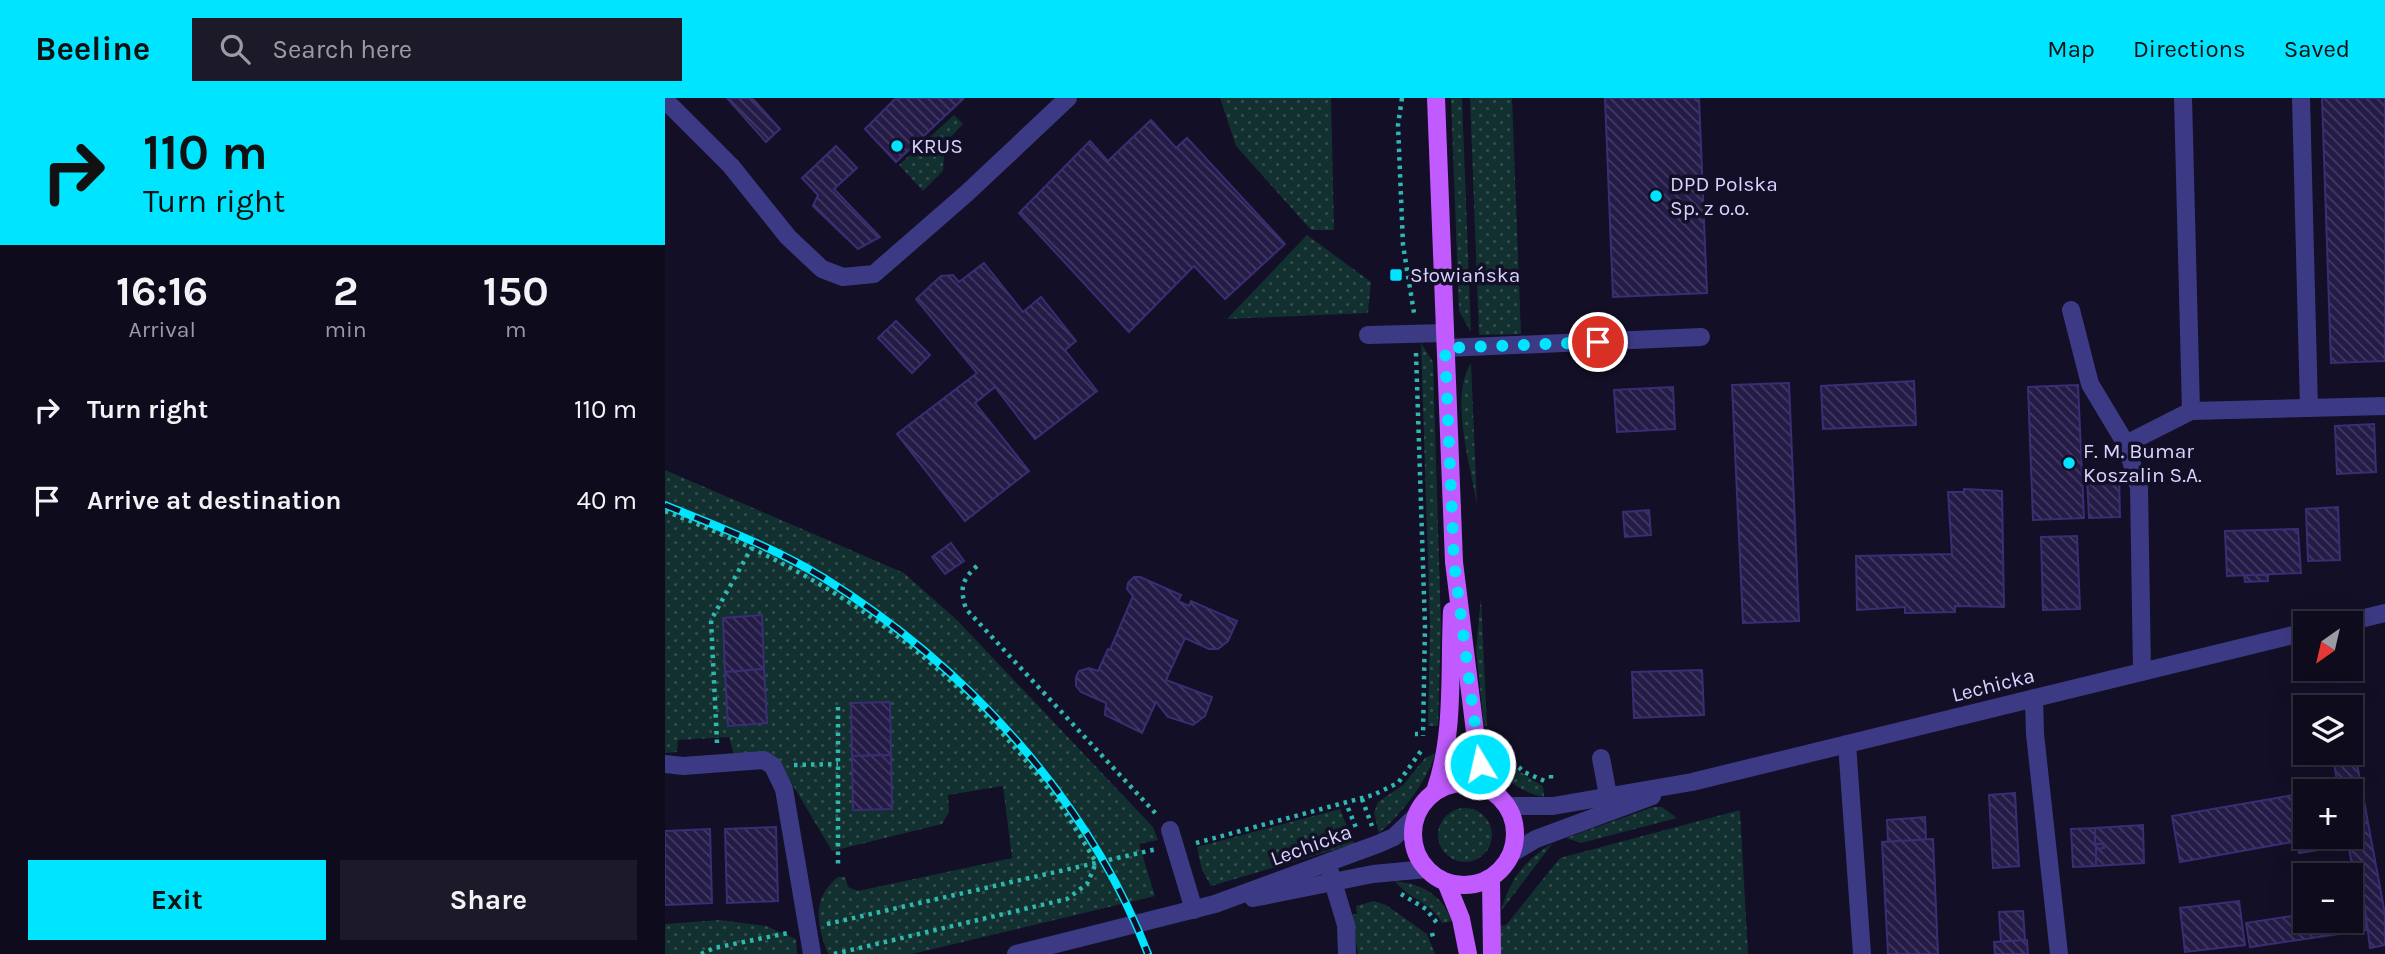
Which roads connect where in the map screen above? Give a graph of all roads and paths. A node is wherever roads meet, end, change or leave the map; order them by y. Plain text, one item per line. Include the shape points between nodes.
1 (1068, 98) edge
2 (1402, 98) edge
3 (1436, 98) edge
4 (2182, 98) edge
5 (2301, 98) edge
6 (665, 100) edge
7 (2071, 310) dead end
8 (1414, 317) dead end
9 (1368, 335) dead end
10 (1701, 337) dead end
11 (1416, 341) dead end
12 (1445, 341) junction
13 (2385, 406) edge
14 (2309, 408) junction
15 (2192, 411) junction
16 (2126, 444) junction
17 (665, 511) edge
18 (752, 547) junction
19 (1454, 562) junction
20 (977, 566) dead end
21 (2385, 613) edge
22 (2363, 618) edge
23 (2293, 635) edge
24 (2142, 672) junction
25 (2034, 698) junction
26 (838, 707) dead end
27 (1847, 744) junction
28 (1493, 748) dead end
29 (1601, 758) dead end
30 (665, 764) edge
31 (838, 764) junction
32 (718, 765) junction
33 (773, 766) junction
34 (1556, 784) dead end
35 (1435, 791) junction
36 (1492, 791) junction
37 (1362, 799) junction
38 (1609, 803) junction
39 (1507, 806) junction
40 (1348, 808) dead end
41 (1416, 816) junction
42 (1375, 835) dead end
43 (1173, 838) junction
44 (1362, 841) dead end
45 (1511, 853) junction
46 (1096, 862) junction
47 (838, 864) dead end
48 (1327, 864) junction
49 (1427, 869) junction
50 (1491, 878) junction
51 (1446, 882) junction
52 (1333, 883) junction
53 (1395, 889) dead end
54 (1215, 904) junction
55 (1194, 910) junction
56 (806, 930) junction
57 (1439, 932) dead end
58 (1432, 933) dead end
59 (1434, 941) dead end
60 (701, 954) edge
61 (812, 954) edge
62 (834, 954) edge
63 (1016, 954) edge
64 (1347, 954) edge
65 (1468, 954) edge
66 (1492, 954) edge
67 (1862, 954) edge
68 (2059, 954) edge

1 - 6 street via 874,274 843,277 822,269 788,237 731,166
2 - 8 path via 1398,125 1403,246
3 - 12 main road
4 - 15 street
5 - 14 street
7 - 16 street via 2090,384
9 - 12 street
10 - 12 street
11 - 37 path via 1425,626 1422,747 1398,783
12 - 19 main road
13 - 14 street
14 - 15 street
15 - 16 street
16 - 24 street via 2139,488
17 - 18 path
18 - 32 path via 711,620
18 - 46 path via 820,582 881,623 961,689 1044,783
19 - 35 main road via 1447,734 1444,767
19 - 36 main road via 1477,748
20 - 43 path via 965,576 960,589 966,609
21 - 22 street
23 - 24 street, Lechicka
24 - 25 street, Lechicka
25 - 27 street, Lechicka
25 - 68 street
26 - 31 path
27 - 38 street, Lechicka
27 - 67 street
28 - 34 path via 1528,775
29 - 38 street
30 - 32 street
31 - 33 path
31 - 47 path
32 - 33 street via 764,760
33 - 56 street via 784,789
35 - 36 main road via 1454,783 1474,783
35 - 41 main road
36 - 39 main road
37 - 42 path
37 - 43 path via 1261,827
38 - 39 street, Lechicka
38 - 45 street, Lechicka
39 - 45 main road via 1514,821
40 - 44 path
41 - 48 street, Lechicka via 1394,837
41 - 49 main road via 1414,844
43 - 46 path
43 - 55 street
45 - 50 main road
46 - 56 path
46 - 62 path via 1087,884 1067,899
48 - 52 street
48 - 54 street, Lechicka
49 - 51 main road
49 - 52 street, Lechicka
50 - 51 main road via 1469,884
50 - 66 main road
51 - 65 main road via 1461,919
52 - 54 street, Lechicka
52 - 64 street via 1346,925
53 - 57 path via 1430,912
54 - 55 street, Lechicka
55 - 63 street, Lechicka
56 - 60 path
56 - 61 street
58 - 59 path

